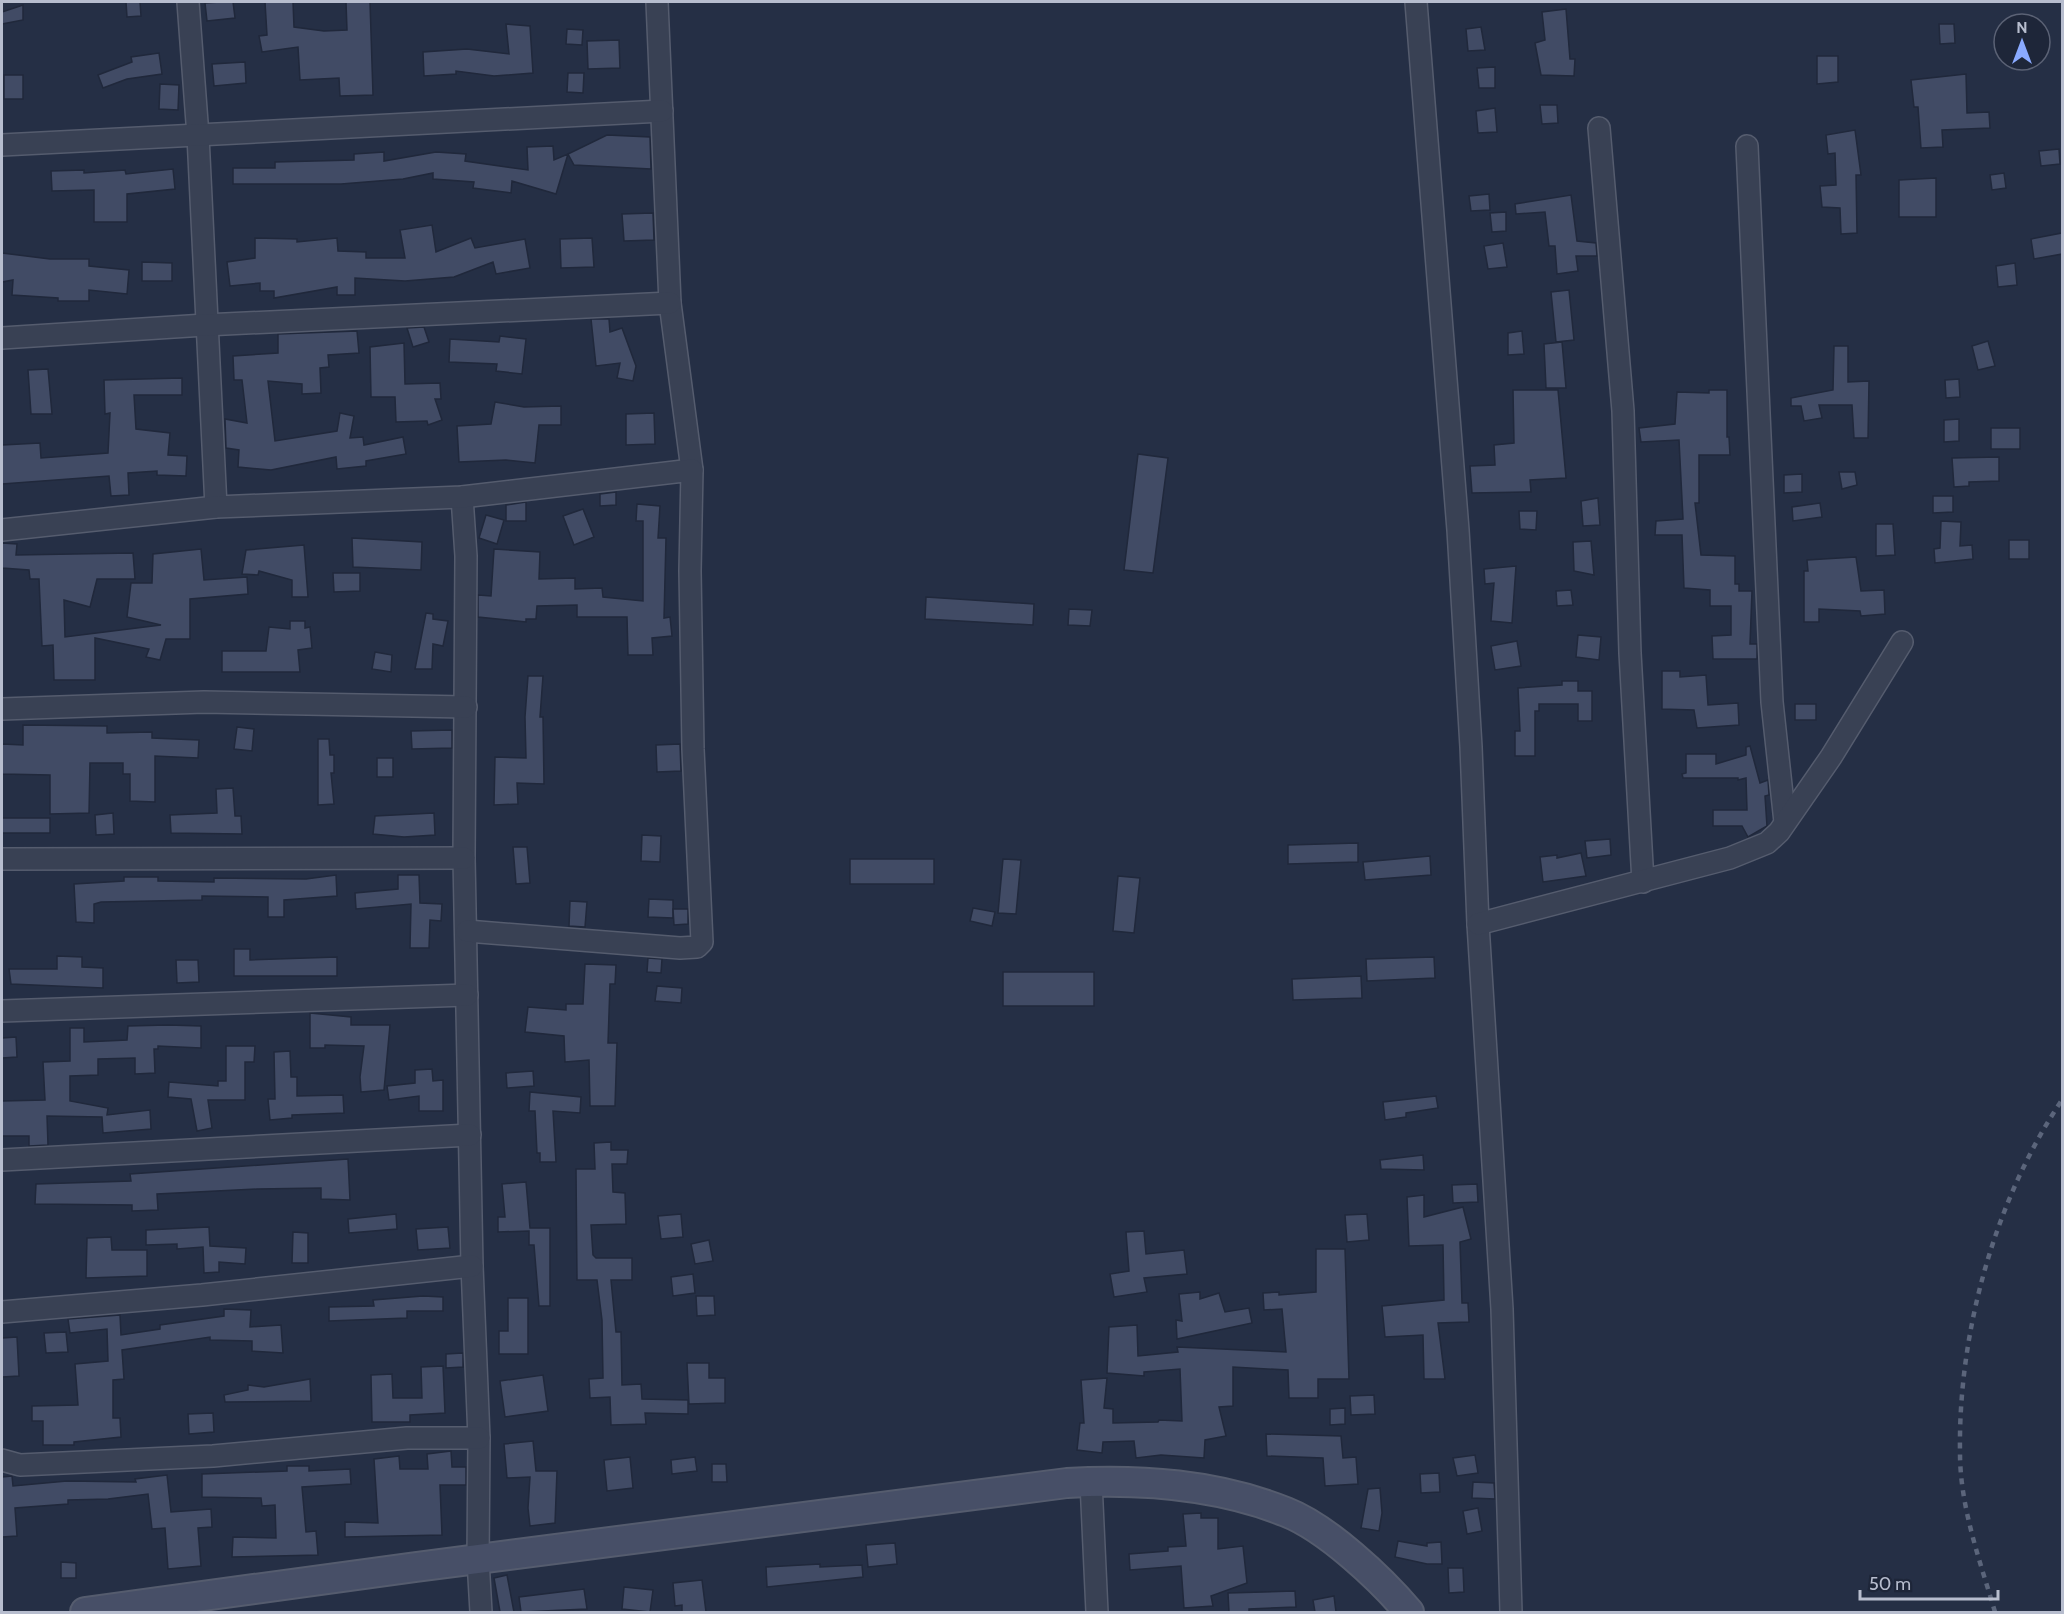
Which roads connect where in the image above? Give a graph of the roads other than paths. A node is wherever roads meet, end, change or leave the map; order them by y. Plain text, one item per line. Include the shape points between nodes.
1 (188, 2) edge
2 (657, 2) edge
3 (1416, 2) edge
4 (662, 111) junction
5 (1599, 128) dead end
6 (198, 136) junction
7 (2, 145) edge
8 (1747, 146) dead end
9 (670, 303) junction
10 (205, 325) junction
11 (2, 338) edge
12 (692, 470) junction
13 (462, 497) junction
14 (216, 507) junction
15 (2, 530) edge
16 (1902, 642) dead end
17 (466, 708) junction
18 (2, 709) edge
19 (1785, 822) junction
20 (464, 858) junction
21 (2, 859) edge
22 (1643, 882) junction
23 (1478, 924) junction
24 (467, 931) junction
25 (467, 995) junction
26 (2, 1011) edge
27 (470, 1135) junction
28 (2, 1160) edge
29 (472, 1266) junction
30 (2, 1312) edge
31 (479, 1438) junction
32 (2, 1460) edge
33 (1091, 1482) junction
34 (478, 1560) junction
35 (85, 1612) edge
36 (481, 1612) edge
37 (1097, 1612) edge
38 (1409, 1612) edge
39 (1511, 1612) edge

1 - 6 street
2 - 4 street
3 - 23 street via 1458,530
4 - 6 street
4 - 9 street
5 - 22 street via 1623,411 1630,653
6 - 7 street
6 - 10 street
8 - 19 street via 1773,702
9 - 10 street
9 - 12 street
10 - 11 street
10 - 14 street
12 - 13 street
12 - 24 street via 693,749 702,942 680,948
13 - 14 street
13 - 17 street
14 - 15 street
16 - 19 street via 1832,758
17 - 18 street via 204,702
17 - 20 street
19 - 22 street via 1773,838 1759,847
20 - 21 street
20 - 24 street
22 - 23 street
23 - 39 street via 1502,1309
24 - 25 street
25 - 26 street
25 - 27 street
27 - 28 street
27 - 29 street
29 - 30 street
29 - 31 street
31 - 32 street via 407,1438 213,1456 20,1465
31 - 34 street
33 - 34 street
33 - 37 street
33 - 38 street via 1171,1483 1232,1495 1288,1512 1341,1546
34 - 35 street
34 - 36 street

